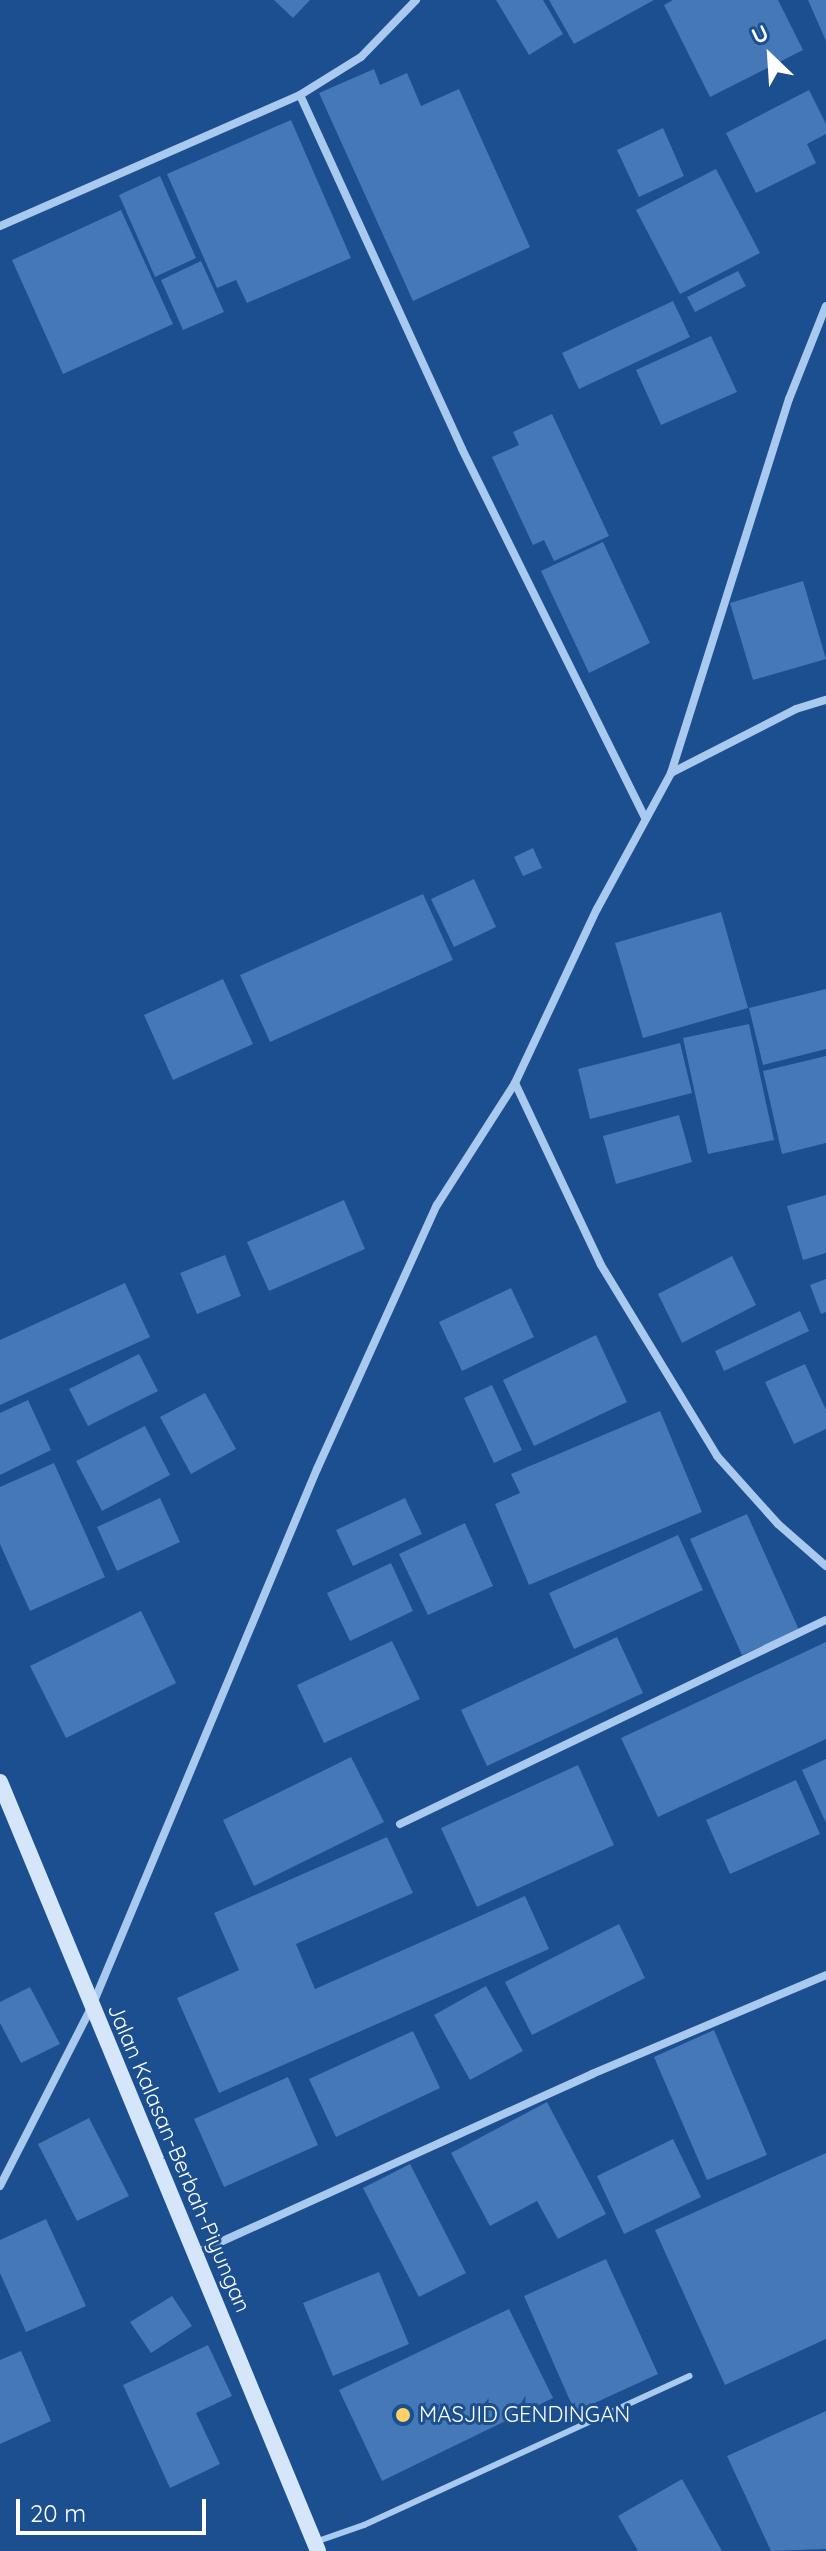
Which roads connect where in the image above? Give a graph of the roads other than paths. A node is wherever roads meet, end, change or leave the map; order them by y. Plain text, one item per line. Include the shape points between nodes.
1 (416, 0) edge
2 (300, 95) junction
3 (0, 226) edge
4 (826, 306) edge
5 (826, 700) edge
6 (671, 773) junction
7 (646, 819) junction
8 (515, 1083) junction
9 (826, 1566) edge
10 (826, 1620) edge
11 (0, 1782) edge
12 (400, 1824) dead end
13 (826, 1975) edge
14 (92, 2006) junction
15 (0, 2186) edge
16 (195, 2254) junction
17 (690, 2376) dead end
18 (316, 2546) edge

1 - 2 street via 361,57
2 - 3 street
2 - 7 street via 462,449
4 - 6 street via 789,399
5 - 6 street via 796,709
6 - 7 street
7 - 8 street
8 - 9 street via 601,1265 717,1456 778,1524
8 - 14 street via 437,1205 317,1469
10 - 12 street
11 - 14 street, Jalan Kalasan-Berbah-Piyungan
13 - 16 street via 592,2074
14 - 15 street
14 - 16 street, Jalan Kalasan-Berbah-Piyungan
16 - 18 street, Jalan Kalasan-Berbah-Piyungan
17 - 18 lane

